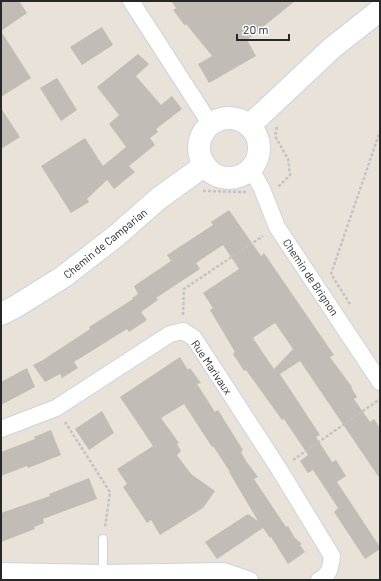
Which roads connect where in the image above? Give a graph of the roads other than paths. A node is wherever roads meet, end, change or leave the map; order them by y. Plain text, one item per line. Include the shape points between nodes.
1 (131, 1) edge
2 (380, 10) edge
3 (212, 125) junction
4 (248, 126) junction
5 (205, 165) junction
6 (251, 169) junction
7 (1, 314) edge
8 (380, 382) edge
9 (1, 428) edge
10 (103, 539) road end
11 (1, 571) edge
12 (103, 577) edge
13 (250, 580) edge
14 (319, 580) edge

1 - 3 street
2 - 4 main road via 332,48
3 - 4 main road via 220,120 230,119 240,120
3 - 5 main road via 201,139 201,157
4 - 6 main road via 255,133 259,152
5 - 6 main road via 214,174 227,178 236,178
5 - 7 main road, Chemin de Camparian via 158,199 63,277
6 - 8 street, Chemin de Brignon via 278,227
9 - 14 street, Rue Marivaux via 56,408 170,334 183,331 194,338 332,556 331,568 323,579
10 - 12 lane
11 - 12 street
12 - 13 street via 224,571

